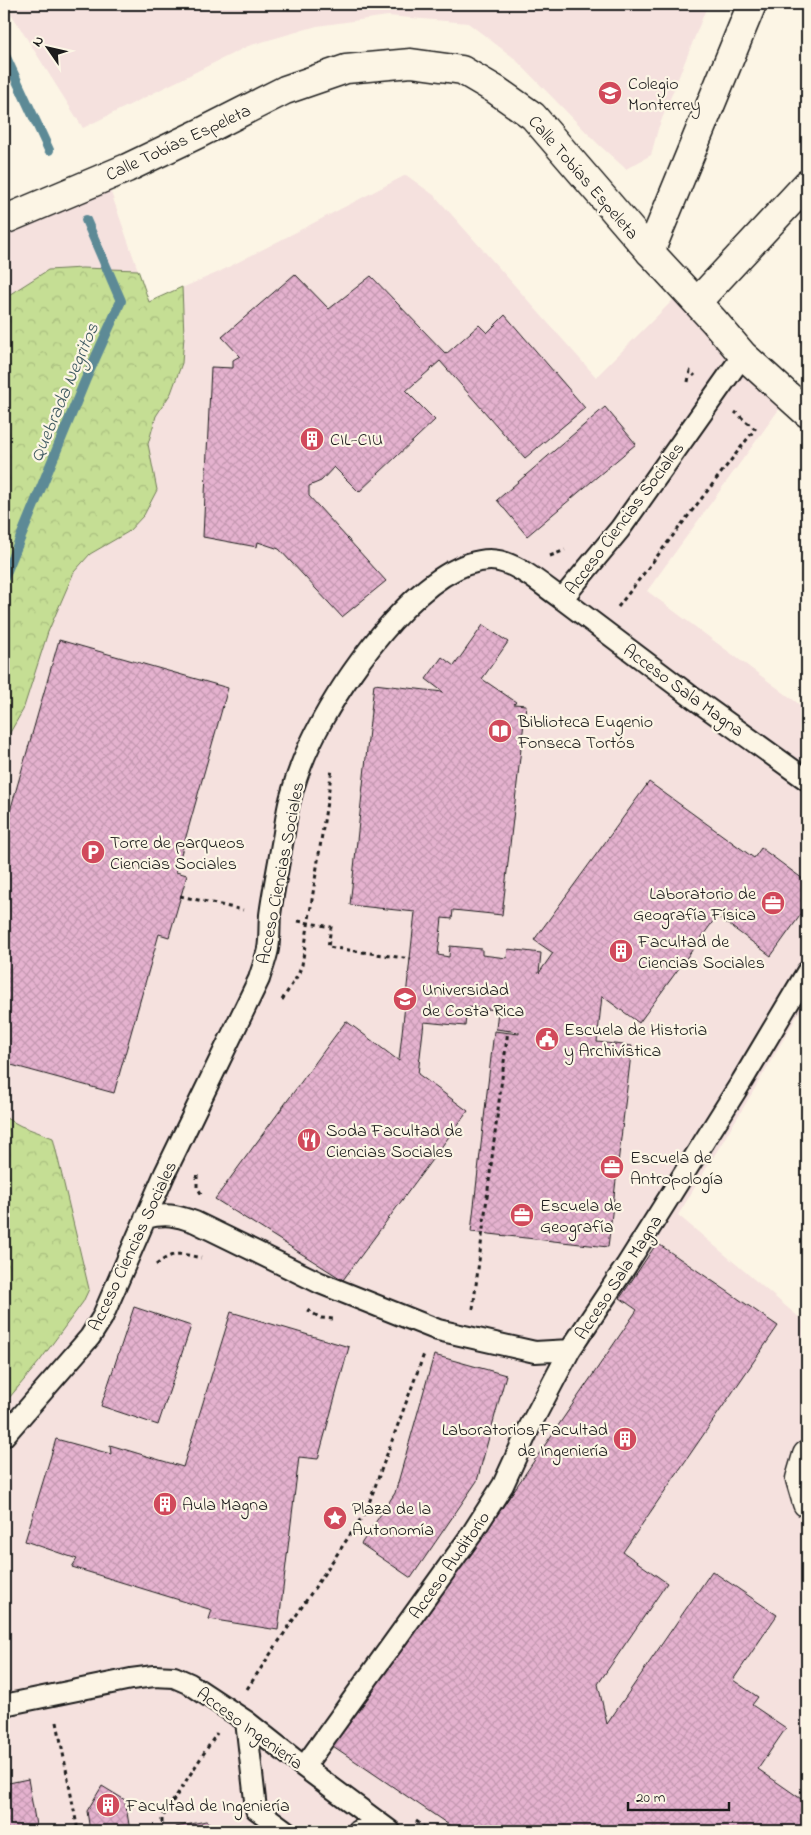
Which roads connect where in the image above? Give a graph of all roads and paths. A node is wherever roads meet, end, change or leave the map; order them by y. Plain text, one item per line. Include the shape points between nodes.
1 (752, 4) edge
2 (807, 184) edge
3 (4, 220) edge
4 (650, 252) junction
5 (697, 302) junction
6 (743, 355) junction
7 (715, 394) junction
8 (807, 413) edge
9 (562, 599) junction
10 (599, 628) junction
11 (332, 768) dead end
12 (807, 780) edge
13 (180, 896) dead end
14 (243, 910) dead end
15 (270, 916) junction
16 (308, 923) junction
17 (411, 959) dead end
18 (807, 972) edge
19 (277, 1008) dead end
20 (508, 1030) dead end
21 (196, 1169) dead end
22 (202, 1195) dead end
23 (145, 1218) junction
24 (207, 1260) dead end
25 (151, 1271) dead end
26 (325, 1285) junction
27 (302, 1307) dead end
28 (310, 1312) junction
29 (473, 1313) dead end
30 (339, 1318) dead end
31 (427, 1346) dead end
32 (570, 1350) junction
33 (4, 1436) edge
34 (807, 1455) edge
35 (16, 1457) dead end
36 (4, 1470) edge
37 (807, 1502) edge
38 (4, 1705) edge
39 (239, 1716) junction
40 (66, 1720) dead end
41 (57, 1722) junction
42 (48, 1724) dead end
43 (211, 1727) dead end
44 (218, 1732) junction
45 (220, 1737) dead end
46 (304, 1767) junction
47 (386, 1828) edge
48 (78, 1831) edge
49 (162, 1831) edge
50 (286, 1831) edge
51 (358, 1831) edge

1 - 4 street
2 - 5 street
3 - 4 street, Calle Tobías Espeleta via 135,164 285,90 346,69 412,63 462,70 533,116
4 - 5 street, Calle Tobías Espeleta
5 - 6 street, Calle Tobías Espeleta
6 - 7 lane, Acceso Ciencias Sociales
6 - 8 street, Calle Tobías Espeleta
7 - 9 lane, Acceso Ciencias Sociales via 620,528
7 - 10 path via 756,429
9 - 10 lane, Acceso Sala Magna
9 - 15 lane, Acceso Ciencias Sociales via 522,570 491,560 471,563 448,574 419,594 390,624 323,719 302,764 290,800
10 - 12 lane, Acceso Sala Magna
11 - 16 path
13 - 14 path
15 - 16 path
15 - 23 lane, Acceso Ciencias Sociales via 268,950 259,978
16 - 17 path via 331,927 328,948
16 - 19 path via 302,965
18 - 32 lane, Acceso Sala Magna via 742,1081
20 - 29 path
21 - 22 path via 197,1187
23 - 26 lane, Acceso Sala Magna via 174,1214 196,1222
23 - 33 lane, Acceso Ciencias Sociales via 116,1288 90,1337
24 - 25 path via 178,1253 167,1257
26 - 28 path
26 - 32 lane, Acceso Sala Magna via 438,1330 536,1352
27 - 28 path
28 - 30 path via 330,1320
31 - 39 path via 366,1511
32 - 46 lane, Acceso Auditorio via 503,1486
34 - 37 street via 800,1479
35 - 36 path
38 - 39 lane, Acceso Ingeniería via 154,1676 174,1677 190,1684
39 - 46 lane, Acceso Ingeniería
39 - 50 lane via 256,1809
40 - 41 path
41 - 42 path
41 - 48 path
43 - 44 path
44 - 45 path
44 - 49 path via 162,1818
46 - 47 lane, Acceso Ingeniería
47 - 51 lane

